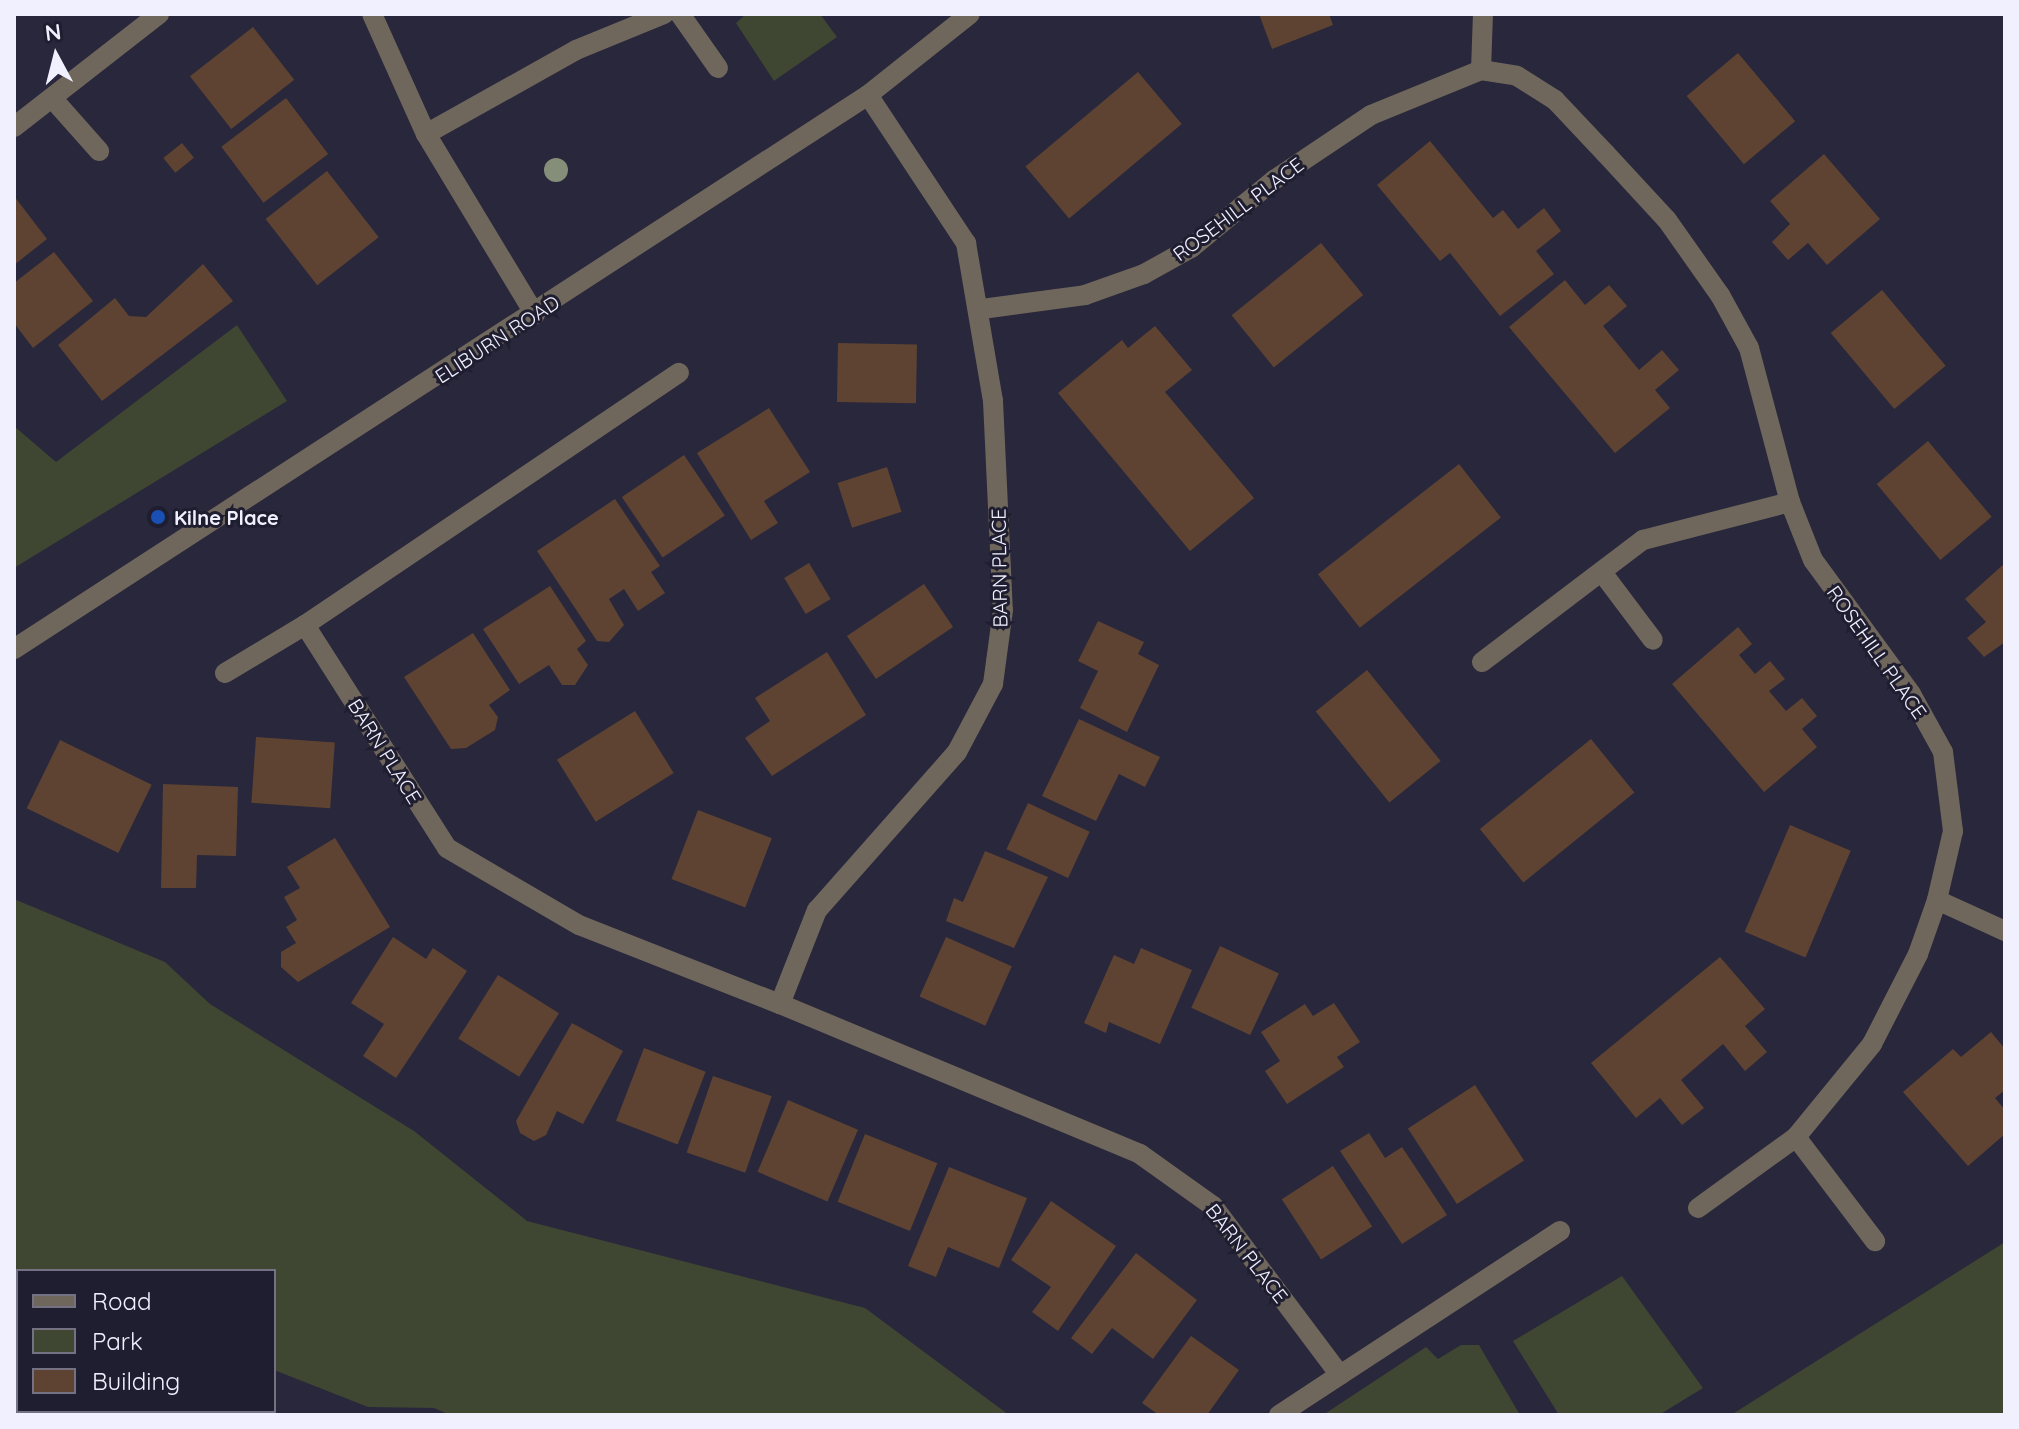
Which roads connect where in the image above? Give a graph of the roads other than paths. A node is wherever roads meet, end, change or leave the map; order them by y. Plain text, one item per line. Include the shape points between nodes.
1 (159, 14) edge
2 (372, 14) edge
3 (664, 14) edge
4 (680, 14) edge
5 (970, 14) edge
6 (1483, 14) edge
7 (718, 68) dead end
8 (1481, 70) junction
9 (868, 95) junction
10 (52, 98) junction
11 (14, 127) edge
12 (426, 134) junction
13 (99, 151) dead end
14 (982, 309) junction
15 (535, 315) junction
16 (679, 373) dead end
17 (1790, 502) junction
18 (1604, 575) junction
19 (305, 625) junction
20 (1653, 640) dead end
21 (14, 649) edge
22 (1482, 662) dead end
23 (225, 673) dead end
24 (1937, 900) junction
25 (2005, 931) edge
26 (780, 1004) junction
27 (1796, 1137) junction
28 (1698, 1208) dead end
29 (1560, 1231) dead end
30 (1875, 1241) dead end
31 (1340, 1375) junction
32 (1279, 1415) edge

1 - 10 street
2 - 12 street
3 - 12 street via 576,50
4 - 7 street
5 - 9 street, ELIBURN ROAD
6 - 8 street
8 - 14 street, ROSEHILL PLACE via 1371,115 1274,180 1191,248 1144,274 1085,295
8 - 17 street, ROSEHILL PLACE via 1517,76 1555,100 1667,220 1749,348
9 - 14 street, BARN PLACE via 966,243
9 - 15 street, ELIBURN ROAD
10 - 11 street
10 - 13 street
12 - 15 street
14 - 26 street, BARN PLACE via 1003,610 993,684 957,752 817,910
15 - 21 street, ELIBURN ROAD
16 - 19 street
17 - 18 street via 1643,540
17 - 24 street, ROSEHILL PLACE via 1813,560 1911,694 1943,752 1953,831
18 - 20 street
18 - 22 street
19 - 23 street
19 - 26 street, BARN PLACE via 447,848 579,925
24 - 25 street
24 - 27 street, ROSEHILL PLACE via 1918,954 1872,1044
26 - 31 street, BARN PLACE via 1140,1154 1213,1206
27 - 28 street, ROSEHILL PLACE
27 - 30 street
29 - 31 street
31 - 32 street

